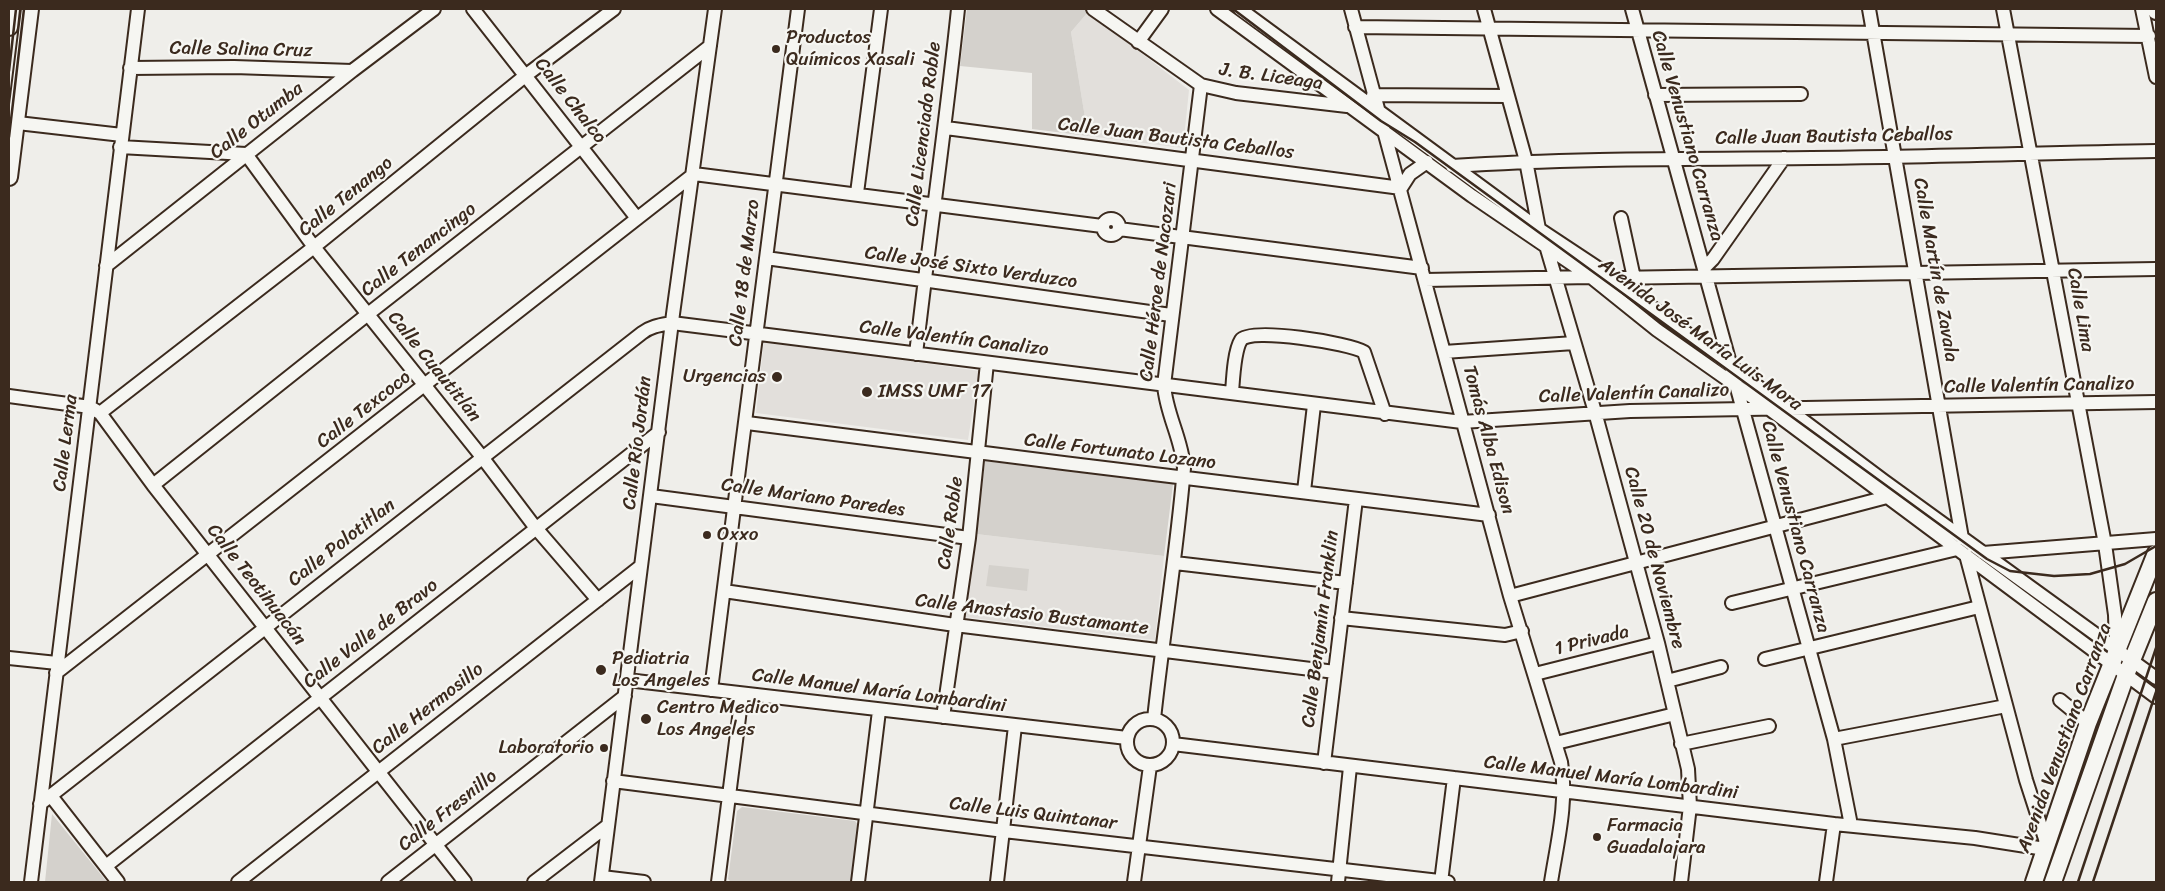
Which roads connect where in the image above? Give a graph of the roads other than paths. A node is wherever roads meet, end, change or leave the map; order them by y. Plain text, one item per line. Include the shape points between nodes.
1 (11, 9) edge
2 (30, 9) edge
3 (138, 9) edge
4 (434, 9) edge
5 (473, 9) edge
6 (614, 9) edge
7 (715, 9) edge
8 (798, 9) edge
9 (880, 9) edge
10 (958, 9) edge
11 (1093, 9) edge
12 (1162, 9) edge
13 (1217, 9) edge
14 (1240, 9) edge
15 (1350, 9) edge
16 (1484, 9) edge
17 (1632, 9) edge
18 (1869, 9) edge
19 (2003, 9) edge
20 (2142, 9) edge
21 (9, 27) edge
22 (1355, 27) junction
23 (1490, 28) junction
24 (1637, 30) junction
25 (1873, 33) junction
26 (2008, 34) junction
27 (2149, 36) junction
28 (1138, 42) junction
29 (710, 46) junction
30 (130, 68) junction
31 (352, 71) junction
32 (525, 76) junction
33 (2156, 77) edge
34 (1201, 85) junction
35 (1801, 94) dead end
36 (1373, 95) junction
37 (1655, 95) junction
38 (1507, 96) junction
39 (1350, 107) junction
40 (1377, 111) junction
41 (12, 122) edge
42 (946, 128) junction
43 (1383, 130) junction
44 (121, 141) junction
45 (582, 147) junction
46 (2156, 151) edge
47 (2032, 153) junction
48 (246, 154) junction
49 (1896, 157) junction
50 (1674, 158) junction
51 (1784, 158) junction
52 (1192, 160) junction
53 (1526, 161) junction
54 (1428, 162) junction
55 (1452, 166) junction
56 (694, 174) junction
57 (9, 177) edge
58 (776, 184) junction
59 (1401, 188) junction
60 (857, 193) junction
61 (934, 204) junction
62 (636, 217) junction
63 (1621, 218) dead end
64 (1540, 229) junction
65 (1182, 236) junction
66 (314, 247) junction
67 (1548, 249) junction
68 (766, 258) junction
69 (106, 266) junction
70 (2156, 269) edge
71 (2054, 270) junction
72 (1706, 272) junction
73 (1424, 274) junction
74 (1915, 274) junction
75 (1592, 277) junction
76 (1556, 278) junction
77 (1613, 278) junction
78 (1634, 278) junction
79 (925, 280) junction
80 (368, 314) junction
81 (1171, 315) junction
82 (672, 323) junction
83 (756, 332) junction
84 (1574, 343) junction
85 (1444, 352) junction
86 (916, 354) junction
87 (987, 363) junction
88 (1732, 367) junction
89 (1164, 385) junction
90 (425, 386) junction
91 (1737, 386) junction
92 (1232, 393) junction
93 (9, 396) edge
94 (2156, 402) edge
95 (1314, 404) junction
96 (2078, 404) junction
97 (1941, 407) junction
98 (1768, 408) junction
99 (1789, 408) junction
100 (95, 410) junction
101 (1743, 410) junction
102 (1595, 412) junction
103 (1384, 414) junction
104 (747, 422) junction
105 (1462, 422) junction
106 (659, 432) junction
107 (978, 453) junction
108 (482, 457) junction
109 (1183, 479) junction
110 (153, 485) junction
111 (1304, 491) junction
112 (651, 496) junction
113 (1887, 497) junction
114 (1356, 499) junction
115 (734, 506) junction
116 (1489, 515) junction
117 (1774, 526) junction
118 (535, 527) junction
119 (969, 538) junction
120 (2156, 539) edge
121 (2105, 544) junction
122 (1962, 548) junction
123 (1984, 553) junction
124 (2156, 553) edge
125 (210, 555) junction
126 (1175, 563) junction
127 (1636, 563) junction
128 (641, 566) junction
129 (1346, 583) junction
130 (1791, 587) junction
131 (724, 590) junction
132 (1510, 596) junction
133 (598, 600) junction
134 (2156, 601) edge
135 (1732, 603) dead end
136 (1978, 607) junction
137 (1341, 618) junction
138 (955, 626) junction
139 (266, 627) junction
140 (1522, 631) junction
141 (1658, 643) junction
142 (1809, 648) junction
143 (1161, 651) junction
144 (2114, 656) junction
145 (9, 658) edge
146 (1765, 659) dead end
147 (1722, 667) dead end
148 (56, 668) junction
149 (2130, 668) junction
150 (1335, 672) junction
151 (1535, 674) junction
152 (2156, 678) edge
153 (627, 680) junction
154 (1667, 681) junction
155 (711, 690) junction
156 (742, 694) junction
157 (625, 696) junction
158 (320, 697) junction
159 (2156, 697) edge
160 (2060, 700) dead end
161 (2006, 706) junction
162 (879, 711) junction
163 (1675, 714) junction
164 (943, 717) junction
165 (1154, 719) junction
166 (2088, 723) junction
167 (1015, 726) junction
168 (1769, 726) dead end
169 (1127, 738) junction
170 (1834, 739) junction
171 (1556, 743) junction
172 (1173, 744) junction
173 (1681, 744) junction
174 (1324, 763) junction
175 (1150, 766) junction
176 (1350, 767) junction
177 (378, 772) junction
178 (1454, 778) junction
179 (613, 781) junction
180 (1564, 790) junction
181 (51, 796) junction
182 (728, 798) junction
183 (40, 804) junction
184 (1690, 806) junction
185 (868, 813) junction
186 (1834, 824) junction
187 (1851, 824) junction
188 (607, 826) junction
189 (1004, 831) junction
190 (436, 845) junction
191 (1138, 846) junction
192 (2046, 847) junction
193 (106, 866) junction
194 (1339, 876) edge
195 (601, 880) edge
196 (31, 882) edge
197 (118, 882) edge
198 (238, 882) edge
199 (388, 882) edge
200 (466, 882) edge
201 (534, 882) edge
202 (644, 882) edge
203 (718, 882) edge
204 (858, 882) edge
205 (997, 882) edge
206 (1134, 882) edge
207 (1443, 882) edge
208 (1551, 882) edge
209 (1681, 882) edge
210 (1826, 882) edge
211 (2034, 882) edge
212 (2053, 882) edge

1 - 21 main road
2 - 41 main road
3 - 30 street, Calle Lerma
4 - 31 street, Calle Otumba
5 - 32 street, Calle Chalco
6 - 32 street, Calle Tenango
7 - 29 street, Calle Río Jordán
8 - 58 street, Calle 18 de Marzo
9 - 60 street
10 - 42 street, Calle Licenciado Roble
11 - 28 street, J. B. Liceaga
12 - 28 street
13 - 39 street, Avenida José María Luis Mora
14 - 40 street, Avenida José María Luis Mora
15 - 22 street, Tomás Alba Edison
16 - 23 street
17 - 24 street, Calle Venustiano Carranza
18 - 25 street, Calle Martín de Zavala
19 - 26 street, Calle Lima
20 - 27 street
22 - 23 street
22 - 36 street, Tomás Alba Edison
23 - 24 street
23 - 38 street
24 - 25 street
24 - 37 street, Calle Venustiano Carranza
25 - 26 street
25 - 49 street, Calle Martín de Zavala
26 - 27 street
26 - 47 street, Calle Lima
27 - 33 street
28 - 34 street, J. B. Liceaga
29 - 45 street, Calle Tenancingo
29 - 56 street, Calle Río Jordán
30 - 31 street, Calle Salina Cruz
30 - 44 street, Calle Lerma
31 - 48 street, Calle Otumba
32 - 45 street, Calle Chalco
32 - 66 street, Calle Tenango
34 - 39 street, J. B. Liceaga via 1236,93
34 - 52 street, Calle Héroe de Nacozari
35 - 37 street
36 - 38 street
36 - 40 street, Tomás Alba Edison
37 - 50 street, Calle Venustiano Carranza
38 - 53 street
39 - 40 street, J. B. Liceaga
39 - 43 street, Avenida José María Luis Mora
40 - 43 street, Tomás Alba Edison
40 - 55 street, Avenida José María Luis Mora
41 - 44 street
41 - 57 main road
42 - 52 street, Calle Juan Bautista Ceballos
42 - 61 street, Calle Licenciado Roble
43 - 54 street, Avenida José María Luis Mora
43 - 59 street, Tomás Alba Edison
44 - 48 street
44 - 69 street, Calle Lerma
45 - 62 street, Calle Chalco
45 - 80 street, Calle Tenancingo
46 - 47 street, Calle Juan Bautista Ceballos
47 - 49 street, Calle Juan Bautista Ceballos
47 - 71 street, Calle Lima
48 - 66 street, Calle Cuautitlán
48 - 69 street, Calle Otumba
49 - 51 street, Calle Juan Bautista Ceballos
49 - 74 street, Calle Martín de Zavala
50 - 51 street, Calle Juan Bautista Ceballos
50 - 53 street, Calle Juan Bautista Ceballos
50 - 72 street, Calle Venustiano Carranza
51 - 72 street
52 - 59 street, Calle Juan Bautista Ceballos
52 - 65 street, Calle Héroe de Nacozari
53 - 55 street, Calle Juan Bautista Ceballos
53 - 64 street
54 - 59 street via 1410,174
54 - 67 street, Avenida José María Luis Mora
55 - 64 street, Avenida José María Luis Mora
56 - 58 street
56 - 62 street, Calle Texcoco
56 - 82 street, Calle Río Jordán
58 - 60 street
58 - 68 street, Calle 18 de Marzo
59 - 73 street, Tomás Alba Edison
60 - 61 street
61 - 65 street via 1102,226 1105,220 1114,219 1119,229
61 - 79 street, Calle Licenciado Roble
62 - 90 street, Calle Texcoco
63 - 78 street
64 - 77 street, Avenida José María Luis Mora
65 - 73 street
65 - 81 street, Calle Héroe de Nacozari
66 - 80 street, Calle Cuautitlán
66 - 100 street, Calle Tenango
67 - 75 street, Avenida José María Luis Mora
67 - 76 street, Calle 20 de Noviembre
68 - 79 street, Calle José Sixto Verduzco
68 - 83 street, Calle 18 de Marzo
69 - 100 street, Calle Lerma
70 - 71 street
71 - 74 street
71 - 96 street, Calle Lima
72 - 74 street
72 - 78 street
72 - 88 street, Calle Venustiano Carranza
73 - 76 street
73 - 85 street, Tomás Alba Edison
74 - 97 street, Calle Martín de Zavala
75 - 76 street
75 - 91 street, Avenida José María Luis Mora via 1657,330
76 - 84 street, Calle 20 de Noviembre
77 - 78 street
77 - 88 street, Avenida José María Luis Mora
79 - 81 street, Calle José Sixto Verduzco
79 - 86 street, Calle Licenciado Roble
80 - 90 street, Calle Cuautitlán
80 - 110 street, Calle Tenancingo
81 - 89 street, Calle Héroe de Nacozari
82 - 83 street, Calle Valentín Canalizo
82 - 106 street, Calle Río Jordán
82 - 108 street, Calle Polotitlan via 649,328
83 - 86 street, Calle Valentín Canalizo
83 - 104 street, Calle 18 de Marzo
84 - 85 street
84 - 102 street, Calle 20 de Noviembre
85 - 105 street, Tomás Alba Edison
86 - 87 street, Calle Valentín Canalizo
87 - 89 street, Calle Valentín Canalizo
87 - 107 street, Calle Roble
88 - 91 street, Calle Venustiano Carranza
88 - 99 street, Avenida José María Luis Mora
89 - 92 street, Calle Valentín Canalizo
89 - 109 street, Calle Héroe de Nacozari via 1165,402 1183,452
90 - 108 street, Calle Cuautitlán
90 - 125 street, Calle Texcoco
91 - 98 street, Avenida José María Luis Mora
91 - 101 street, Calle Venustiano Carranza
92 - 95 street, Calle Valentín Canalizo
92 - 103 street via 1238,348 1246,336 1347,345 1364,352
93 - 100 street
94 - 96 street, Calle Valentín Canalizo
95 - 103 street, Calle Valentín Canalizo
95 - 111 street
96 - 97 street, Calle Valentín Canalizo
96 - 121 street, Calle Lima
97 - 99 street, Calle Valentín Canalizo
97 - 122 street, Calle Martín de Zavala
98 - 99 street, Calle Valentín Canalizo
98 - 101 street, Calle Valentín Canalizo
98 - 113 street, Avenida José María Luis Mora
99 - 122 street, Avenida José María Luis Mora
100 - 110 street, Calle Teotihuacán
100 - 148 street, Calle Lerma
101 - 102 street, Calle Valentín Canalizo
101 - 117 street, Calle Venustiano Carranza
102 - 105 street, Calle Valentín Canalizo
102 - 127 street, Calle 20 de Noviembre
103 - 105 street, Calle Valentín Canalizo
104 - 107 street, Calle Fortunato Lozano
104 - 115 street, Calle 18 de Marzo
105 - 116 street, Tomás Alba Edison
106 - 112 street, Calle Río Jordán
106 - 118 street, Calle Valle de Bravo
107 - 109 street, Calle Fortunato Lozano
107 - 119 street, Calle Roble
108 - 118 street, Calle Cuautitlán
108 - 139 street, Calle Polotitlan
109 - 111 street, Calle Fortunato Lozano
109 - 126 street, Calle Héroe de Nacozari
110 - 125 street, Calle Teotihuacán
111 - 114 street, Calle Fortunato Lozano
112 - 115 street, Calle Mariano Paredes
112 - 128 street, Calle Río Jordán
113 - 117 street
113 - 122 street, Avenida José María Luis Mora
114 - 116 street, Calle Fortunato Lozano
114 - 129 street, Calle Benjamín Franklin
115 - 119 street, Calle Mariano Paredes
115 - 131 street, Calle 18 de Marzo
116 - 132 street, Tomás Alba Edison
117 - 127 street
117 - 130 street, Calle Venustiano Carranza
118 - 133 street, Calle Cuautitlán
118 - 158 street, Calle Valle de Bravo
119 - 138 street, Calle Roble
120 - 121 street
121 - 123 street
121 - 144 street, Calle Lima via 2115,615
122 - 123 street, Avenida José María Luis Mora
122 - 130 street
122 - 136 street, Calle Martín de Zavala
122 - 144 street, Avenida José María Luis Mora
123 - 144 street, Avenida José María Luis Mora
124 - 144 main road, Avenida Venustiano Carranza
125 - 139 street, Calle Teotihuacán
125 - 148 street, Calle Texcoco
126 - 129 street
126 - 143 street, Calle Héroe de Nacozari
127 - 132 street
127 - 141 street, Calle 20 de Noviembre
128 - 133 street, Calle Hermosillo
128 - 153 street, Calle Río Jordán
129 - 137 street, Calle Benjamín Franklin
130 - 135 street
130 - 142 street, Calle Venustiano Carranza
131 - 138 street, Calle Anastasio Bustamante
131 - 155 street, Calle 18 de Marzo
132 - 140 street, Tomás Alba Edison
133 - 177 street, Calle Hermosillo
134 - 149 main road, Avenida Venustiano Carranza
136 - 142 street
136 - 161 street, Calle Martín de Zavala
137 - 140 street via 1505,635
137 - 150 street, Calle Benjamín Franklin
138 - 143 street, Calle Anastasio Bustamante
138 - 164 street, Calle Roble
139 - 158 street, Calle Teotihuacán
139 - 181 street, Calle Polotitlan
140 - 151 street, Tomás Alba Edison
141 - 151 street, 1 Privada
141 - 154 street, Calle 20 de Noviembre
142 - 146 street
142 - 170 street, Calle Venustiano Carranza
143 - 150 street, Calle Anastasio Bustamante
143 - 165 street, Calle Héroe de Nacozari
144 - 149 street, Avenida José María Luis Mora
144 - 166 main road, Avenida Venustiano Carranza
145 - 148 street
147 - 154 street
148 - 183 street, Calle Lerma
149 - 152 street, Avenida José María Luis Mora
149 - 159 street, Avenida José María Luis Mora
149 - 212 main road, Avenida Venustiano Carranza
150 - 174 street, Calle Benjamín Franklin
151 - 171 street, Tomás Alba Edison
153 - 155 street, Calle Manuel María Lombardini
153 - 157 street, Calle Río Jordán
154 - 163 street, Calle 20 de Noviembre
155 - 156 street, Calle Manuel María Lombardini
156 - 162 street, Calle Manuel María Lombardini
156 - 182 street
157 - 179 street, Calle Río Jordán
157 - 190 street, Calle Fresnillo
158 - 177 street, Calle Teotihuacán
158 - 193 street, Calle Valle de Bravo
160 - 166 street
161 - 170 street
161 - 192 street, Calle Martín de Zavala
162 - 164 street, Calle Manuel María Lombardini
162 - 185 street
163 - 171 street
163 - 173 street, Calle 20 de Noviembre
164 - 167 street, Calle Manuel María Lombardini
165 - 169 street via 1134,725
165 - 172 street via 1168,728
166 - 192 main road, Avenida Venustiano Carranza
167 - 169 street, Calle Manuel María Lombardini
167 - 189 street
168 - 173 street
169 - 175 street via 1130,755 1138,763
170 - 187 street, Calle Venustiano Carranza
171 - 180 street, Tomás Alba Edison
172 - 174 street, Calle Manuel María Lombardini
172 - 175 street via 1168,756
173 - 184 street, Calle 20 de Noviembre via 1688,769
174 - 176 street, Calle Manuel María Lombardini
175 - 191 street
176 - 178 street, Calle Manuel María Lombardini
176 - 194 street
177 - 190 street, Calle Teotihuacán
177 - 198 street, Calle Hermosillo
178 - 180 street, Calle Manuel María Lombardini
178 - 207 street
179 - 182 street, Calle Luis Quintanar
179 - 188 street, Calle Río Jordán
180 - 184 street, Calle Manuel María Lombardini
180 - 208 street, Tomás Alba Edison
181 - 183 street, Calle Polotitlan
181 - 193 street
182 - 185 street, Calle Luis Quintanar
182 - 203 street
183 - 196 street, Calle Lerma
184 - 186 street, Calle Manuel María Lombardini
184 - 209 street, Calle 20 de Noviembre
185 - 189 street, Calle Luis Quintanar
185 - 204 street
186 - 187 street, Calle Manuel María Lombardini
186 - 210 street
187 - 192 street, Calle Manuel María Lombardini
188 - 195 street, Calle Río Jordán
188 - 201 street
189 - 191 street, Calle Luis Quintanar
189 - 205 street
190 - 199 street, Calle Fresnillo
190 - 200 street, Calle Teotihuacán
191 - 194 street, Calle Luis Quintanar
191 - 206 street
192 - 211 main road, Avenida Venustiano Carranza
193 - 197 street
194 - 207 street, Calle Luis Quintanar
195 - 202 street

